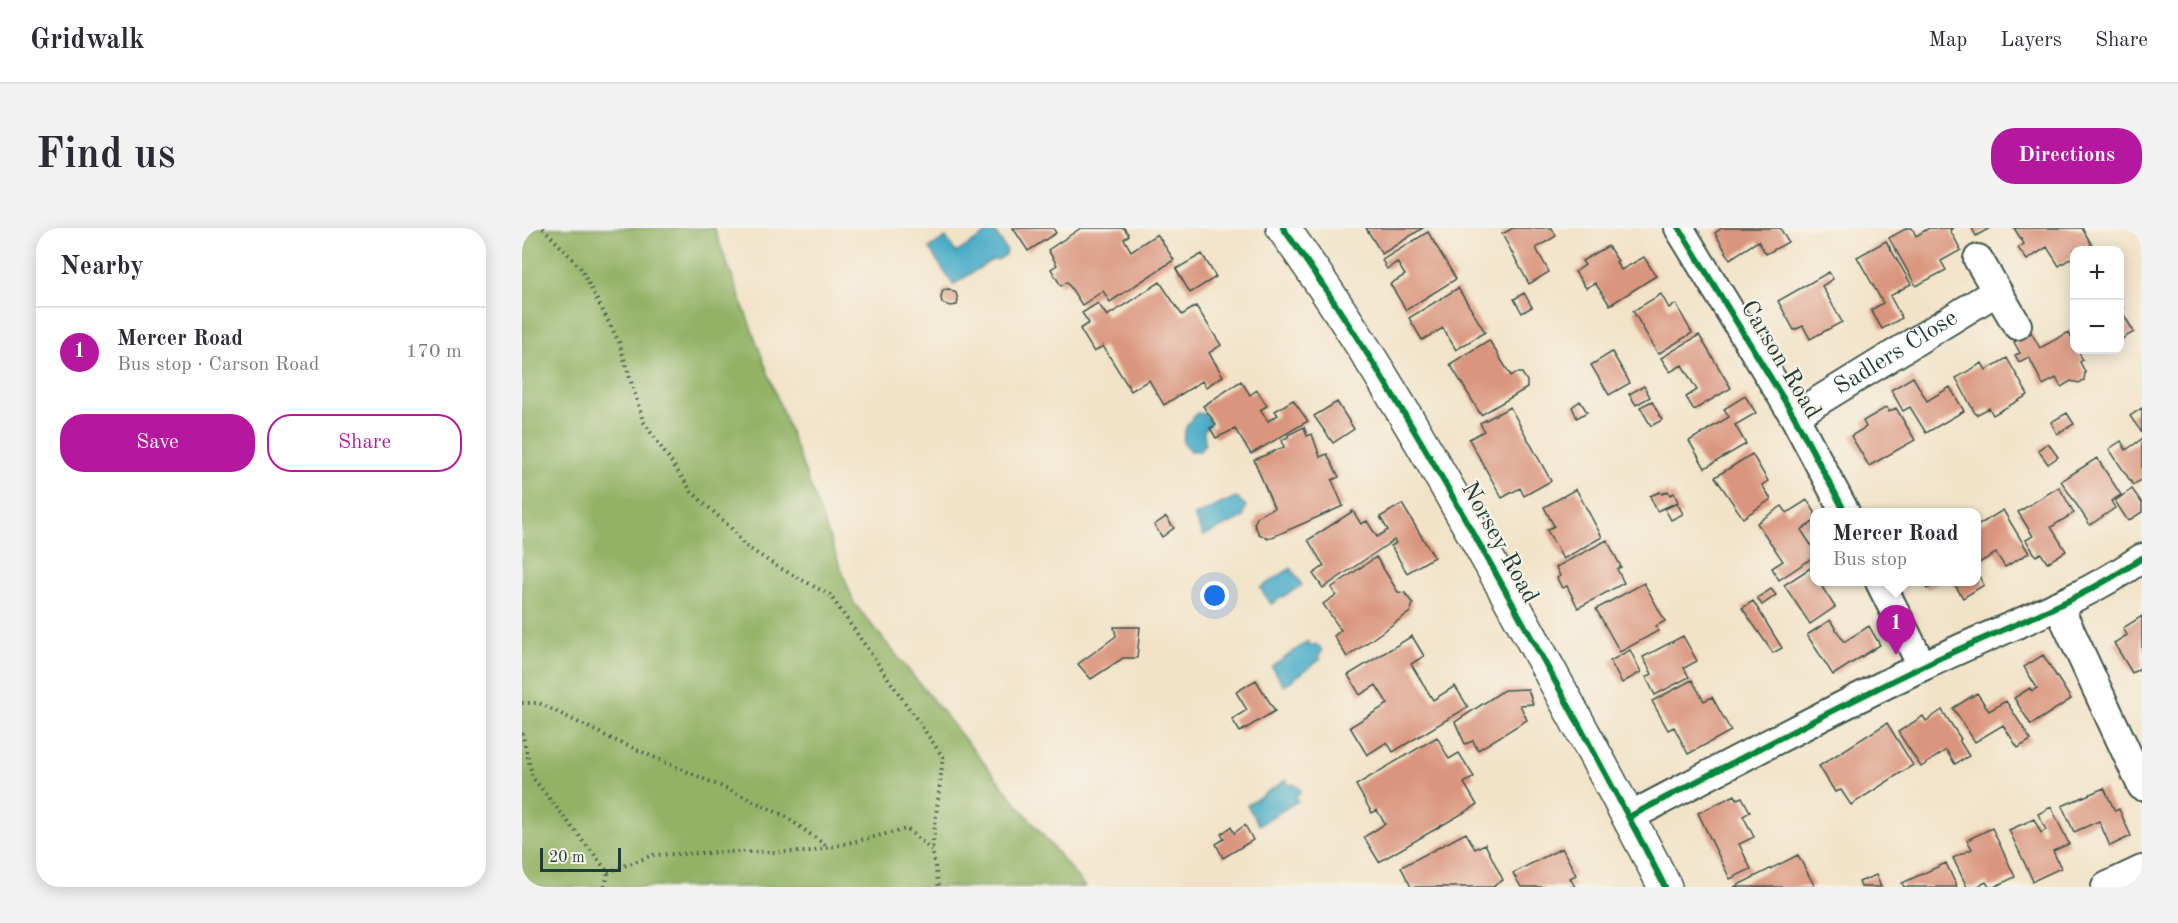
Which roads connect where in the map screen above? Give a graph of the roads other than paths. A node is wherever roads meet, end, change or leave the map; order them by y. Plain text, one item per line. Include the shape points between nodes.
1 (1283, 228) edge
2 (1679, 228) edge
3 (1978, 260) dead end
4 (1997, 291) junction
5 (2018, 325) dead end
6 (1794, 416) junction
7 (1842, 508) edge
8 (2142, 558) edge
9 (1882, 586) edge
10 (2058, 605) junction
11 (1922, 666) junction
12 (2142, 786) edge
13 (1629, 817) junction
14 (2142, 870) edge
15 (1665, 887) edge
16 (2106, 887) edge

1 - 13 street, Norsey Road via 1400,407 1482,547
2 - 6 street, Carson Road
3 - 4 street
4 - 5 street
4 - 6 street, Sadlers Close
6 - 7 street, Carson Road
8 - 10 street
9 - 11 street
10 - 11 street
10 - 12 street
11 - 13 street
13 - 15 street, Norsey Road
14 - 16 street

